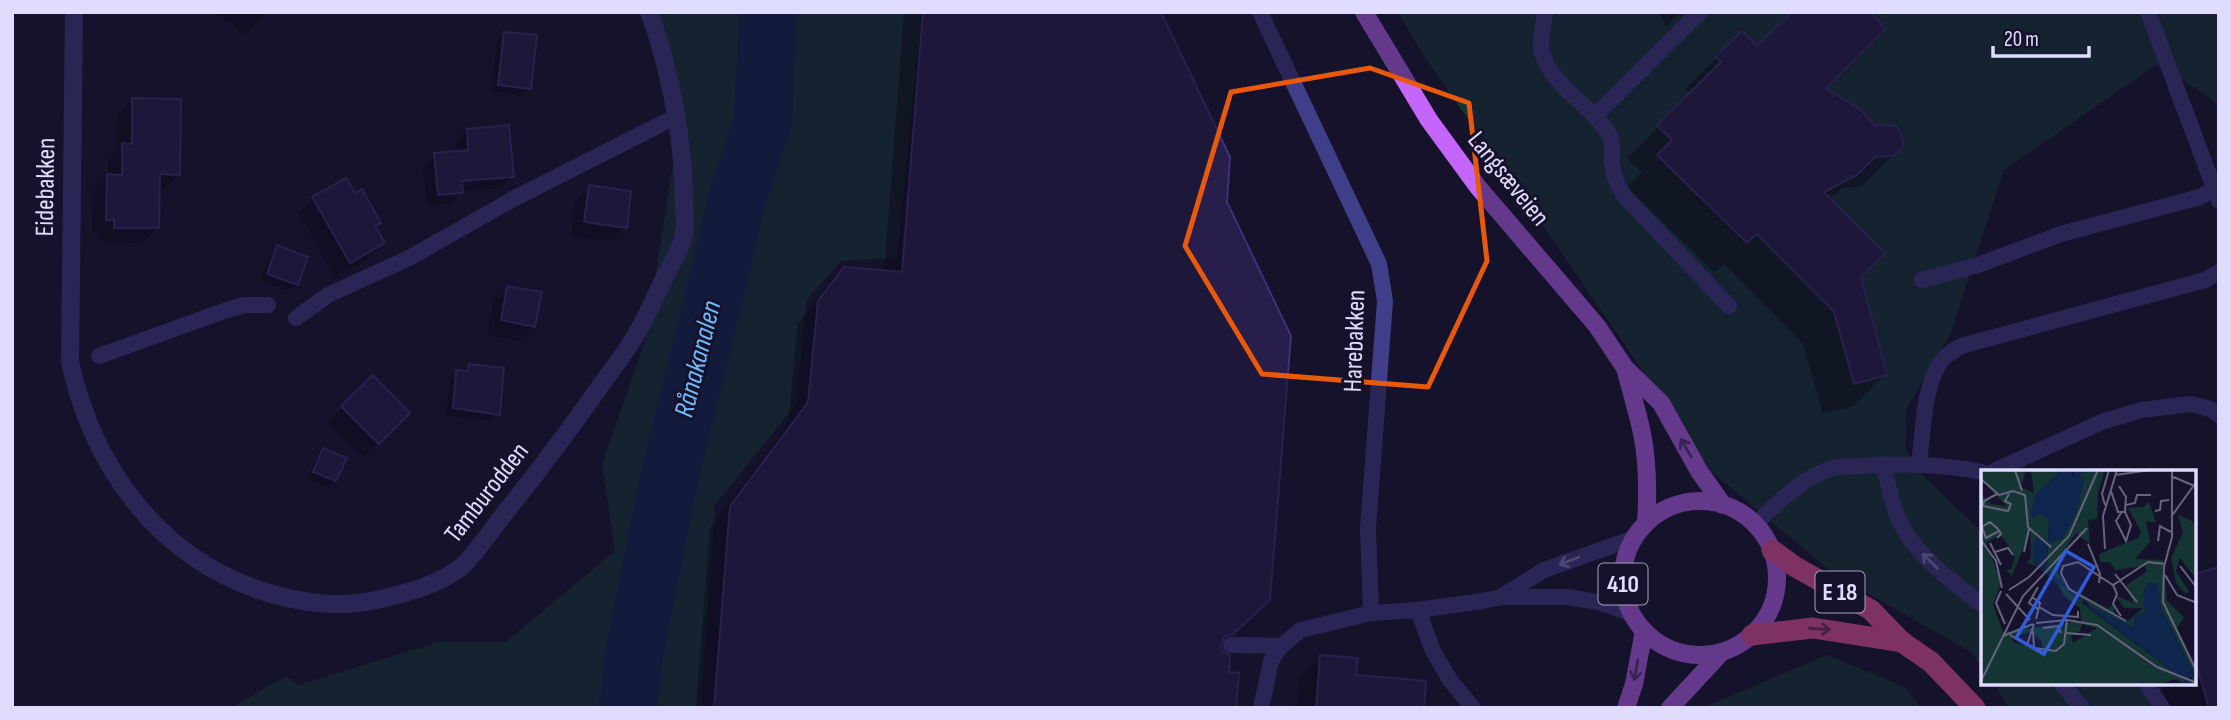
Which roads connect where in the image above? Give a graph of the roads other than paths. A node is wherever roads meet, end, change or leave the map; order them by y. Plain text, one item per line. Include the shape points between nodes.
1 (74, 12) edge
2 (649, 12) edge
3 (1260, 12) edge
4 (1364, 12) edge
5 (1545, 12) edge
6 (1700, 12) edge
7 (2148, 12) edge
8 (1684, 18) edge
9 (1595, 116) junction
10 (675, 117) junction
11 (2217, 195) edge
12 (2219, 272) edge
13 (1922, 280) dead end
14 (268, 305) dead end
15 (1729, 306) dead end
16 (296, 318) dead end
17 (99, 356) dead end
18 (70, 362) joint
19 (1625, 368) junction
20 (2219, 415) edge
21 (1883, 464) junction
22 (1919, 464) junction
23 (1994, 470) edge
24 (1981, 472) edge
25 (1723, 505) junction
26 (1646, 523) junction
27 (1755, 525) junction
28 (1634, 538) junction
29 (1772, 550) junction
30 (1502, 597) junction
31 (1981, 602) edge
32 (1418, 610) junction
33 (1371, 613) junction
34 (1630, 613) junction
35 (1644, 631) junction
36 (1752, 635) junction
37 (1902, 642) junction
38 (1231, 645) dead end
39 (1281, 646) junction
40 (1721, 653) junction
41 (2064, 685) edge
42 (2147, 685) edge
43 (1261, 708) edge
44 (1474, 708) edge
45 (1626, 708) edge
46 (1670, 708) edge
47 (1975, 708) edge
48 (2082, 708) edge
49 (2162, 708) edge

1 - 18 street, Eidebakken
2 - 10 street, Tamburodden via 661,44
3 - 33 lane, Harebakken via 1379,264 1385,300 1368,528
4 - 19 main road, Langsæveien / 410 via 1429,120 1478,187 1597,326
5 - 9 lane via 1541,46 1545,61
6 - 8 lane
7 - 11 lane
8 - 9 lane
9 - 15 lane via 1611,138 1612,166 1626,198
10 - 16 lane via 409,258 328,295
10 - 18 street, Tamburodden via 684,175 684,235 637,333 540,469 461,568 407,594 366,603 310,604 246,587 204,565 167,537 126,492 82,407
11 - 13 lane via 2061,234
12 - 22 lane via 2204,280 1961,346 1947,354 1930,387
14 - 17 lane via 224,311
25 -> 19 main road, Langsæveien / 410 via 1661,403
19 - 26 main road, Langsæveien / 410 via 1646,460
20 - 23 lane via 2191,404 2142,410 2104,421
21 - 22 lane
21 - 27 lane via 1833,468 1796,487
31 -> 21 lane via 1928,561 1911,540 1898,518
22 - 24 lane
25 - 26 main road, 410 via 1682,503
25 - 27 main road, 410
26 - 28 main road, 410
27 - 29 main road, 410
28 -> 30 lane via 1544,570
28 - 34 main road, 410 via 1623,575
29 - 36 main road, 410 via 1775,596 1767,617
29 - 37 highway, E 18 via 1871,610
30 - 32 lane
30 - 34 lane via 1567,597
32 - 33 lane
32 - 44 lane via 1433,651
33 - 39 lane via 1301,630
34 - 35 main road, 410
35 - 40 main road, 410 via 1679,653
35 -> 45 main road, 410
36 -> 37 highway, E 18 via 1813,628
36 - 40 main road, 410
37 - 47 highway, E 18 via 1931,662
38 - 39 lane
39 - 43 lane via 1271,661
40 - 46 main road, 410
41 - 48 lane
42 - 49 lane

